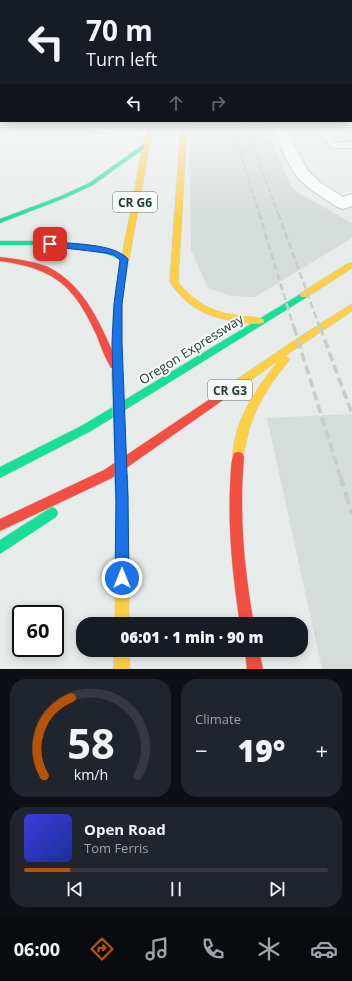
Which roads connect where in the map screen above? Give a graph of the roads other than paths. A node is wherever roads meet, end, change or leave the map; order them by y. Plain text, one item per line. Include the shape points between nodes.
1 (121, 158) edge
2 (144, 158) edge
3 (182, 158) edge
4 (294, 158) edge
5 (349, 204) edge
6 (0, 221) edge
7 (0, 243) edge
8 (0, 259) edge
9 (124, 259) junction
10 (352, 265) edge
11 (352, 307) edge
12 (260, 322) junction
13 (298, 342) junction
14 (117, 372) junction
15 (0, 467) edge
16 (12, 468) junction
17 (0, 473) edge
18 (108, 474) junction
19 (0, 525) edge
20 (0, 548) edge
21 (122, 617) edge
22 (246, 617) edge
23 (253, 657) edge
24 (255, 669) edge

1 - 6 main road via 91,184
2 - 9 main road, CR G6
3 - 12 main road via 174,282 178,291 203,311 219,317
4 - 5 street via 307,179 320,190
7 - 9 main road via 63,245 116,253
8 - 14 main road via 37,265 65,280 79,294
9 - 14 main road, CR G6 via 118,304
10 - 12 main road, Oregon Expressway
11 - 13 main road, CR G3
12 - 16 main road, Oregon Expressway via 87,428
13 - 18 main road, CR G3
13 - 22 main road via 270,378 247,415 240,435 234,509 237,556
14 - 21 main road, CR G6, bridge via 122,500
15 - 16 main road
16 - 17 main road, Oregon Expressway
18 - 19 main road, CR G3
18 - 20 main road
23 - 24 main road

